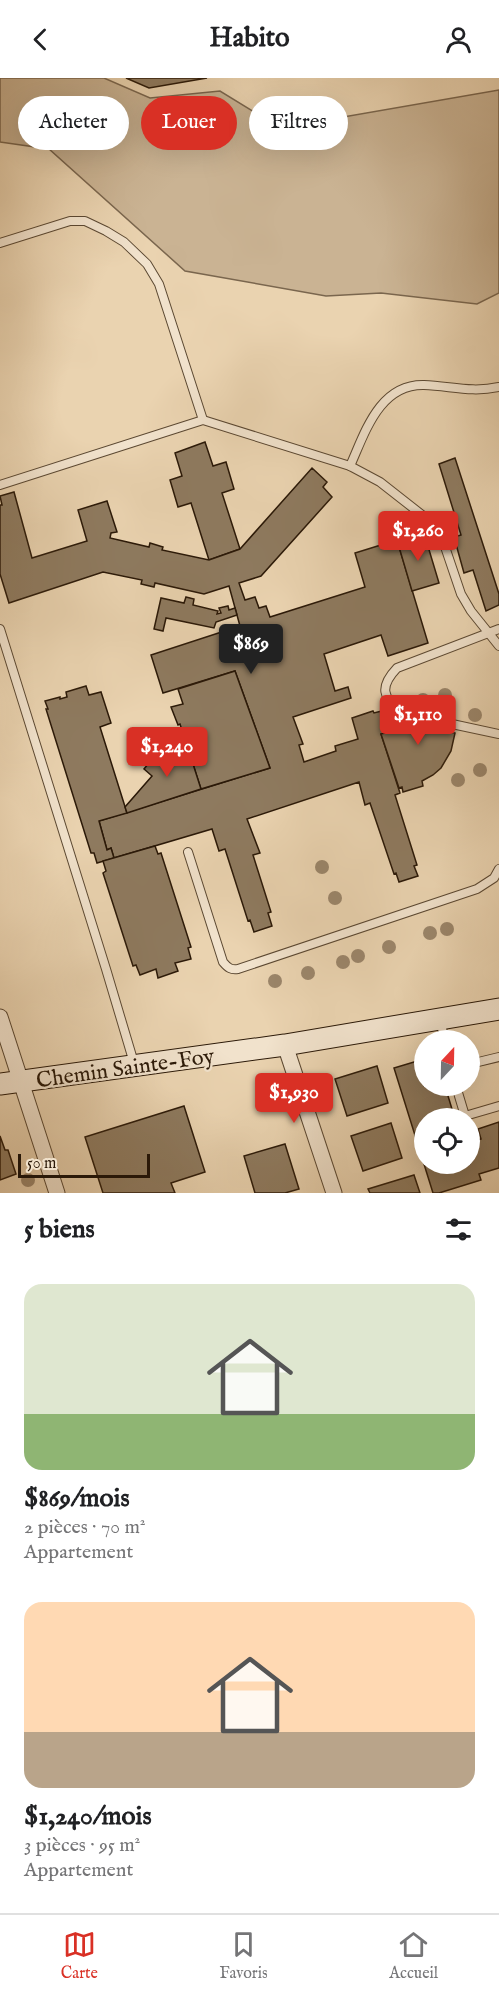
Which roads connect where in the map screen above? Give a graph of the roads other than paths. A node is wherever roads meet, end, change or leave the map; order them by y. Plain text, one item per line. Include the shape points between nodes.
1 (0, 243) edge
2 (499, 387) edge
3 (203, 420) junction
4 (350, 466) junction
5 (0, 485) edge
6 (0, 629) edge
7 (499, 629) edge
8 (489, 632) junction
9 (499, 646) edge
10 (400, 713) dead end
11 (452, 724) dead end
12 (499, 734) edge
13 (188, 852) dead end
14 (499, 869) edge
15 (499, 1009) edge
16 (0, 1017) edge
17 (439, 1019) junction
18 (442, 1030) edge
19 (285, 1045) junction
20 (499, 1057) edge
21 (480, 1062) edge
22 (134, 1065) junction
23 (21, 1082) junction
24 (0, 1084) edge
25 (459, 1096) edge
26 (499, 1106) edge
27 (57, 1193) edge
28 (334, 1193) edge

1 - 3 lane via 70,221 85,221 123,242 147,264 159,284
2 - 4 lane via 469,390 423,385 394,393 373,415
3 - 4 lane
3 - 5 lane
4 - 8 lane via 415,508 441,535 461,594
6 - 22 lane
7 - 8 lane
8 - 9 lane
8 - 10 lane via 397,668 388,677 385,694
11 - 12 lane
13 - 14 lane via 223,962 232,969 477,889 494,878
15 - 17 main road, Chemin Sainte-Foy
16 - 23 street
17 - 18 lane
17 - 19 main road, Chemin Sainte-Foy
19 - 22 main road, Chemin Sainte-Foy
19 - 28 street
20 - 21 lane
22 - 23 main road, Chemin Sainte-Foy
23 - 24 main road, Chemin Sainte-Foy
23 - 27 street
25 - 26 lane via 465,1116

